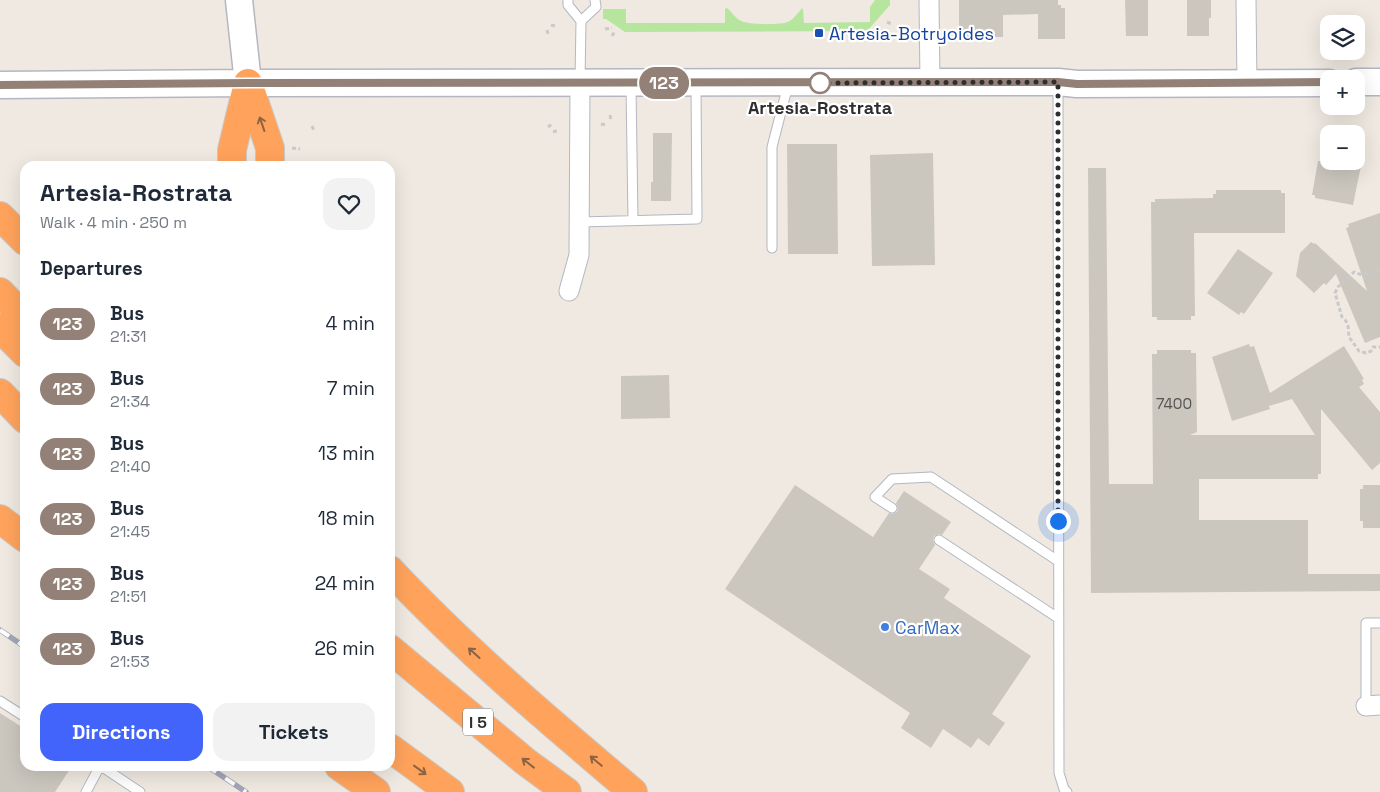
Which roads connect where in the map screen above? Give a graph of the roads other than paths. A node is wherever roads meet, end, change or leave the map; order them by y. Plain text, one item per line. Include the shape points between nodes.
1 (239, 0) edge
2 (568, 0) edge
3 (595, 0) edge
4 (929, 0) edge
5 (1246, 0) edge
6 (581, 21) junction
7 (930, 82) junction
8 (1058, 82) junction
9 (1320, 82) edge
10 (1365, 82) edge
11 (1380, 82) edge
12 (248, 83) junction
13 (580, 83) junction
14 (631, 83) junction
15 (696, 83) junction
16 (788, 83) junction
17 (1247, 83) junction
18 (0, 85) edge
19 (232, 161) edge
20 (270, 161) edge
21 (0, 216) edge
22 (633, 220) junction
23 (579, 222) junction
24 (20, 236) edge
25 (772, 248) dead end
26 (569, 291) dead end
27 (0, 292) edge
28 (20, 313) edge
29 (0, 328) edge
30 (20, 348) edge
31 (0, 393) edge
32 (20, 414) edge
33 (892, 508) dead end
34 (0, 519) edge
35 (20, 534) edge
36 (939, 540) dead end
37 (1058, 560) junction
38 (395, 575) edge
39 (1058, 618) junction
40 (1380, 623) edge
41 (395, 653) edge
42 (0, 701) edge
43 (1373, 705) edge
44 (20, 714) edge
45 (395, 752) edge
46 (98, 771) edge
47 (108, 771) edge
48 (346, 771) edge
49 (86, 792) edge
50 (140, 792) edge
51 (376, 792) edge
52 (450, 792) edge
53 (567, 792) edge
54 (633, 792) edge
55 (1066, 792) edge

1 - 12 main road
2 - 6 lane via 568,5
3 - 6 lane via 596,7
4 - 7 street
5 - 17 street
6 - 13 lane
7 - 8 main road
7 - 16 main road
8 - 17 main road
8 - 37 lane
9 - 17 main road
10 - 11 main road
12 - 13 main road
12 - 18 main road
12 - 19 highway
20 -> 12 highway via 270,148
13 - 14 main road
13 - 23 street
14 - 15 main road
14 - 22 lane
15 - 16 main road
15 - 22 lane via 697,219
16 - 25 lane via 772,147
21 - 24 highway
22 - 23 lane
23 - 26 street via 579,255
27 - 28 highway
29 - 30 highway
31 - 32 highway
33 - 37 lane via 875,497 892,479 931,477
34 - 35 highway
36 - 39 lane
37 - 39 lane
54 -> 38 highway via 537,712
39 - 55 lane via 1059,773
40 - 43 lane via 1366,623
53 -> 41 highway, I 5
42 - 44 lane
45 -> 52 highway
46 - 49 lane
47 - 50 lane
48 - 51 highway

